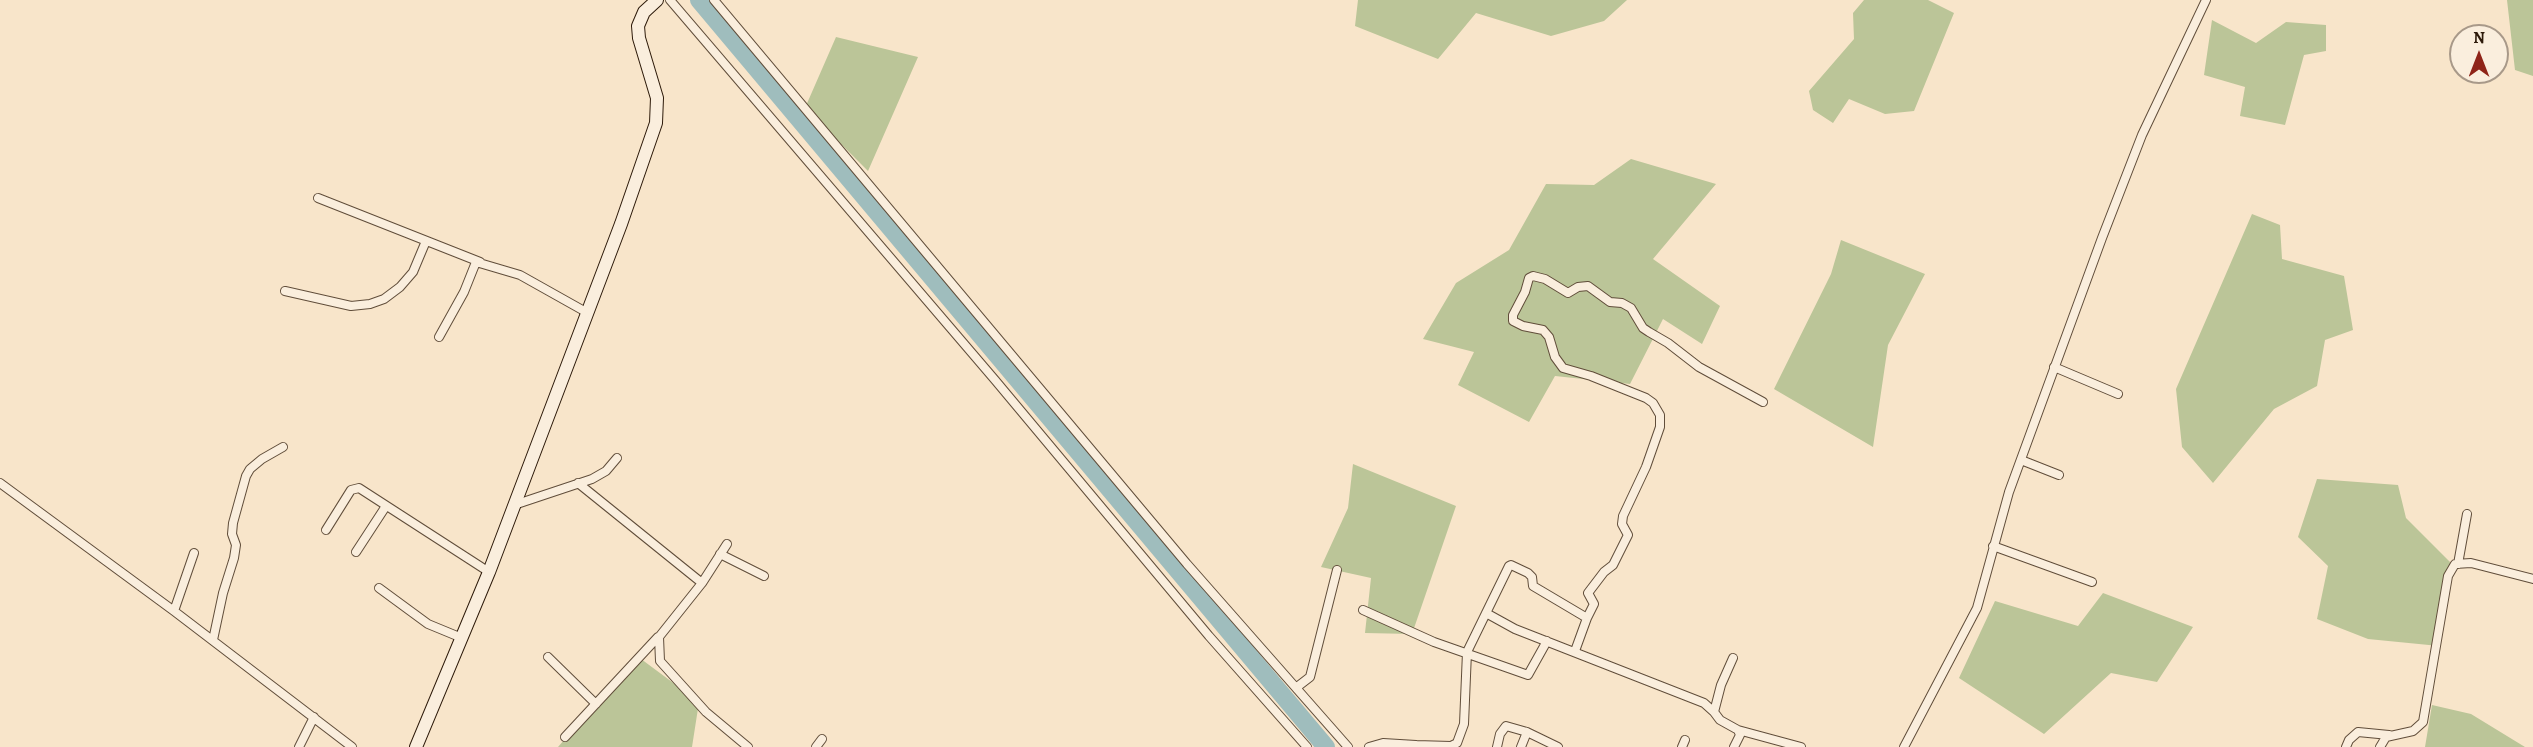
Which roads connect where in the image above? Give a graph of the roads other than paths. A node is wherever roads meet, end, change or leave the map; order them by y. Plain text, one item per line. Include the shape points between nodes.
1 (657, 0) edge
2 (670, 0) edge
3 (714, 0) edge
4 (2206, 0) edge
5 (318, 198) dead end
6 (426, 241) junction
7 (480, 262) junction
8 (285, 291) dead end
9 (586, 312) junction
10 (439, 337) dead end
11 (2054, 367) junction
12 (2118, 394) dead end
13 (1763, 402) dead end
14 (283, 447) dead end
15 (617, 458) dead end
16 (2021, 460) junction
17 (2059, 475) dead end
18 (0, 483) edge
19 (578, 483) junction
20 (386, 506) junction
21 (514, 506) junction
22 (2467, 514) dead end
23 (326, 530) dead end
24 (727, 544) dead end
25 (1993, 546) junction
26 (357, 552) dead end
27 (194, 553) dead end
28 (720, 554) junction
29 (2458, 564) junction
30 (1337, 570) dead end
31 (489, 572) junction
32 (764, 576) dead end
33 (2533, 579) edge
34 (2092, 582) dead end
35 (702, 583) junction
36 (379, 588) dead end
37 (1363, 610) dead end
38 (174, 611) junction
39 (1486, 613) junction
40 (1587, 618) junction
41 (659, 637) junction
42 (462, 638) junction
43 (213, 640) junction
44 (1547, 640) junction
45 (1575, 651) junction
46 (1467, 652) junction
47 (548, 657) dead end
48 (1733, 658) dead end
49 (1296, 687) junction
50 (596, 704) junction
51 (1714, 712) junction
52 (314, 717) junction
53 (1738, 730) junction
54 (1527, 732) junction
55 (2390, 735) junction
56 (565, 737) dead end
57 (822, 739) dead end
58 (1415, 746) edge
59 (299, 747) edge
60 (352, 747) edge
61 (417, 747) edge
62 (748, 747) edge
63 (816, 747) edge
64 (1307, 747) edge
65 (1348, 747) edge
66 (1369, 747) edge
67 (1497, 747) edge
68 (1521, 747) edge
69 (1558, 747) edge
70 (1734, 747) edge
71 (1801, 747) edge
72 (1904, 747) edge
73 (2346, 747) edge
74 (2380, 747) edge

1 - 9 main road via 644,12 638,26 657,98 656,123
2 - 64 street
3 - 49 street via 1187,564
4 - 11 street via 2142,135
5 - 6 street
6 - 7 street
6 - 8 street via 412,272 400,287 370,304 351,306
7 - 9 street via 520,275
7 - 10 street via 474,264 464,292
9 - 21 main road
11 - 12 street
11 - 16 street
13 - 40 street via 1699,367 1643,328 1636,314 1622,303 1610,302 1588,286 1568,293 1545,279 1529,278 1513,321 1543,330 1563,368 1634,391 1653,403 1660,415 1657,440 1623,516 1622,524 1628,535 1613,565 1588,593 1594,604
14 - 43 street via 262,459 246,476 233,523 234,558
15 - 19 street via 606,471
16 - 17 street
16 - 25 street
18 - 38 street
19 - 21 street
19 - 35 street
20 - 23 street via 354,488
20 - 26 street
20 - 31 street
21 - 31 main road
22 - 29 street
24 - 28 street
25 - 34 street
25 - 72 street via 1977,608
27 - 38 street
28 - 32 street
28 - 35 street
29 - 33 street via 2471,563
29 - 55 street via 2448,576 2423,722 2413,731
30 - 49 street via 1310,677
31 - 42 main road
35 - 41 street
36 - 42 street via 428,624
37 - 46 street via 1434,642
38 - 43 street
39 - 40 street via 1511,565 1533,577 1533,586
39 - 44 street
39 - 46 street
40 - 45 street
41 - 50 street
41 - 62 street via 660,661 706,712
42 - 61 main road
43 - 52 street
44 - 45 street
44 - 46 street via 1528,675
45 - 51 street via 1704,703
46 - 58 street via 1464,724 1457,743
47 - 50 street
48 - 51 street
49 - 65 street
50 - 56 street
51 - 53 street
52 - 59 street
52 - 60 street
53 - 70 street via 1740,735
53 - 71 street
54 - 67 street via 1506,726
54 - 68 street
54 - 69 street
55 - 73 street via 2358,732
55 - 74 street
57 - 63 street
58 - 66 street via 1383,743

